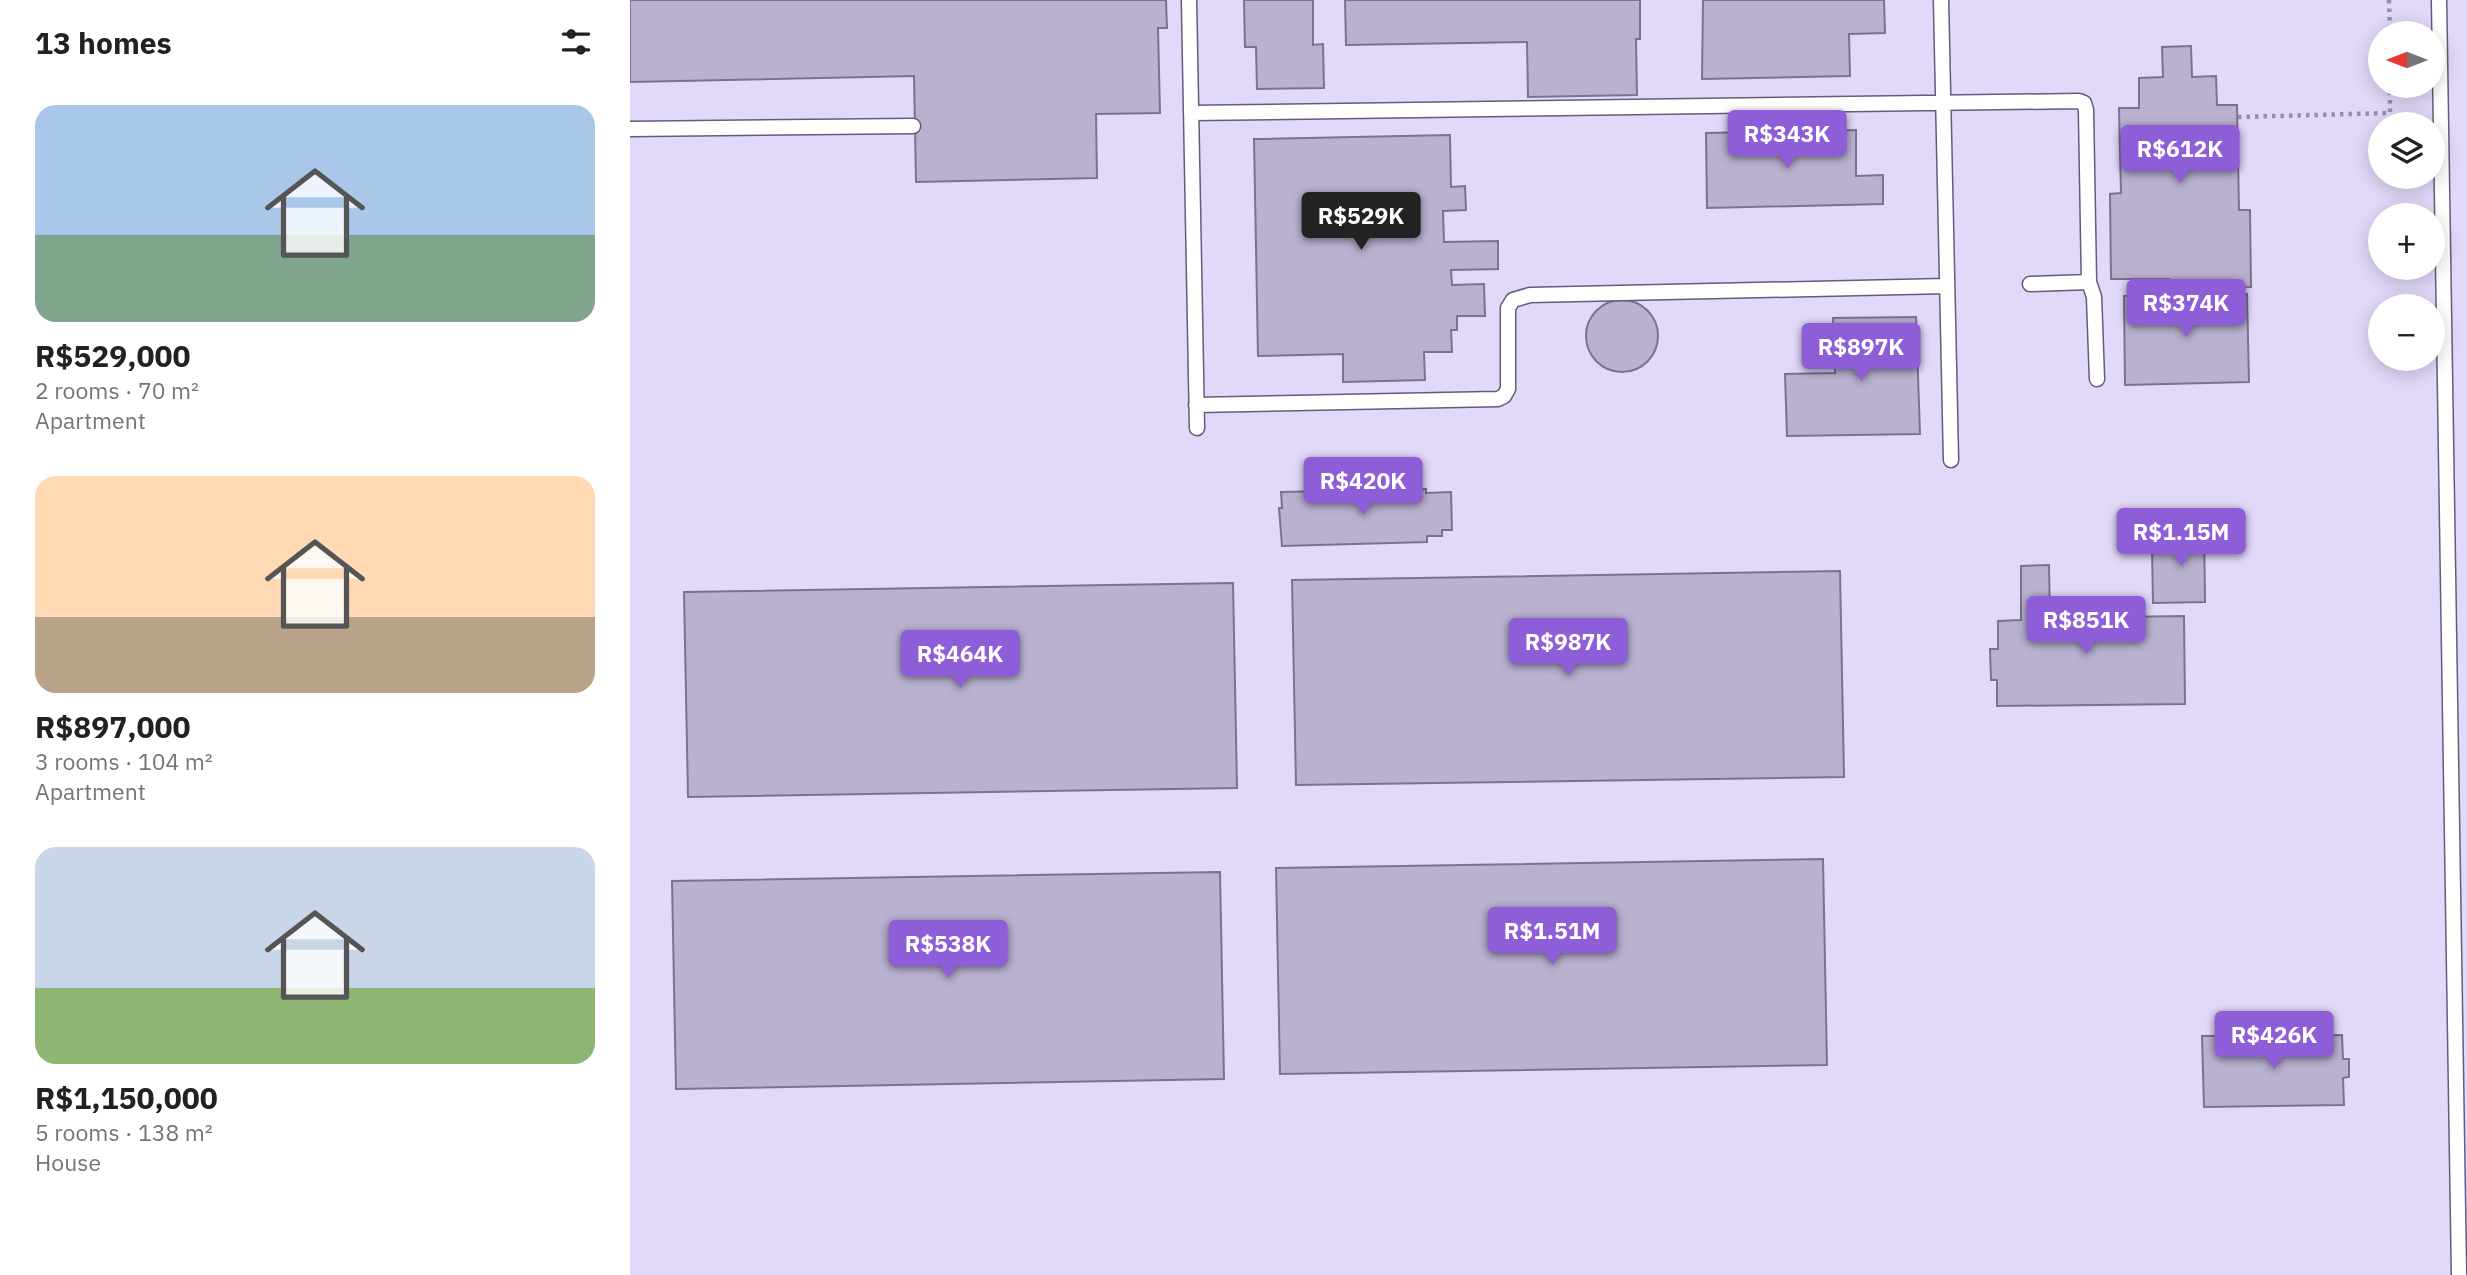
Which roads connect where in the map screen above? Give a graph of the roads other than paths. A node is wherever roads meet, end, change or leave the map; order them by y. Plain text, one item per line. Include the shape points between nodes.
1 (1189, 0) edge
2 (1941, 0) edge
3 (2439, 0) edge
4 (1943, 103) junction
5 (1191, 113) junction
6 (913, 126) dead end
7 (630, 129) edge
8 (2089, 282) junction
9 (2030, 284) dead end
10 (1947, 286) junction
11 (2097, 379) dead end
12 (1196, 405) junction
13 (1197, 428) dead end
14 (1951, 460) dead end
15 (2459, 1275) edge

1 - 5 lane
2 - 4 lane
3 - 15 lane
4 - 5 lane
4 - 8 lane via 2084,103
4 - 10 lane
5 - 12 lane
6 - 7 lane
8 - 9 lane
8 - 11 lane via 2094,297
10 - 12 lane via 1530,295 1513,300 1508,308 1508,385 1498,399
10 - 14 lane
12 - 13 lane

